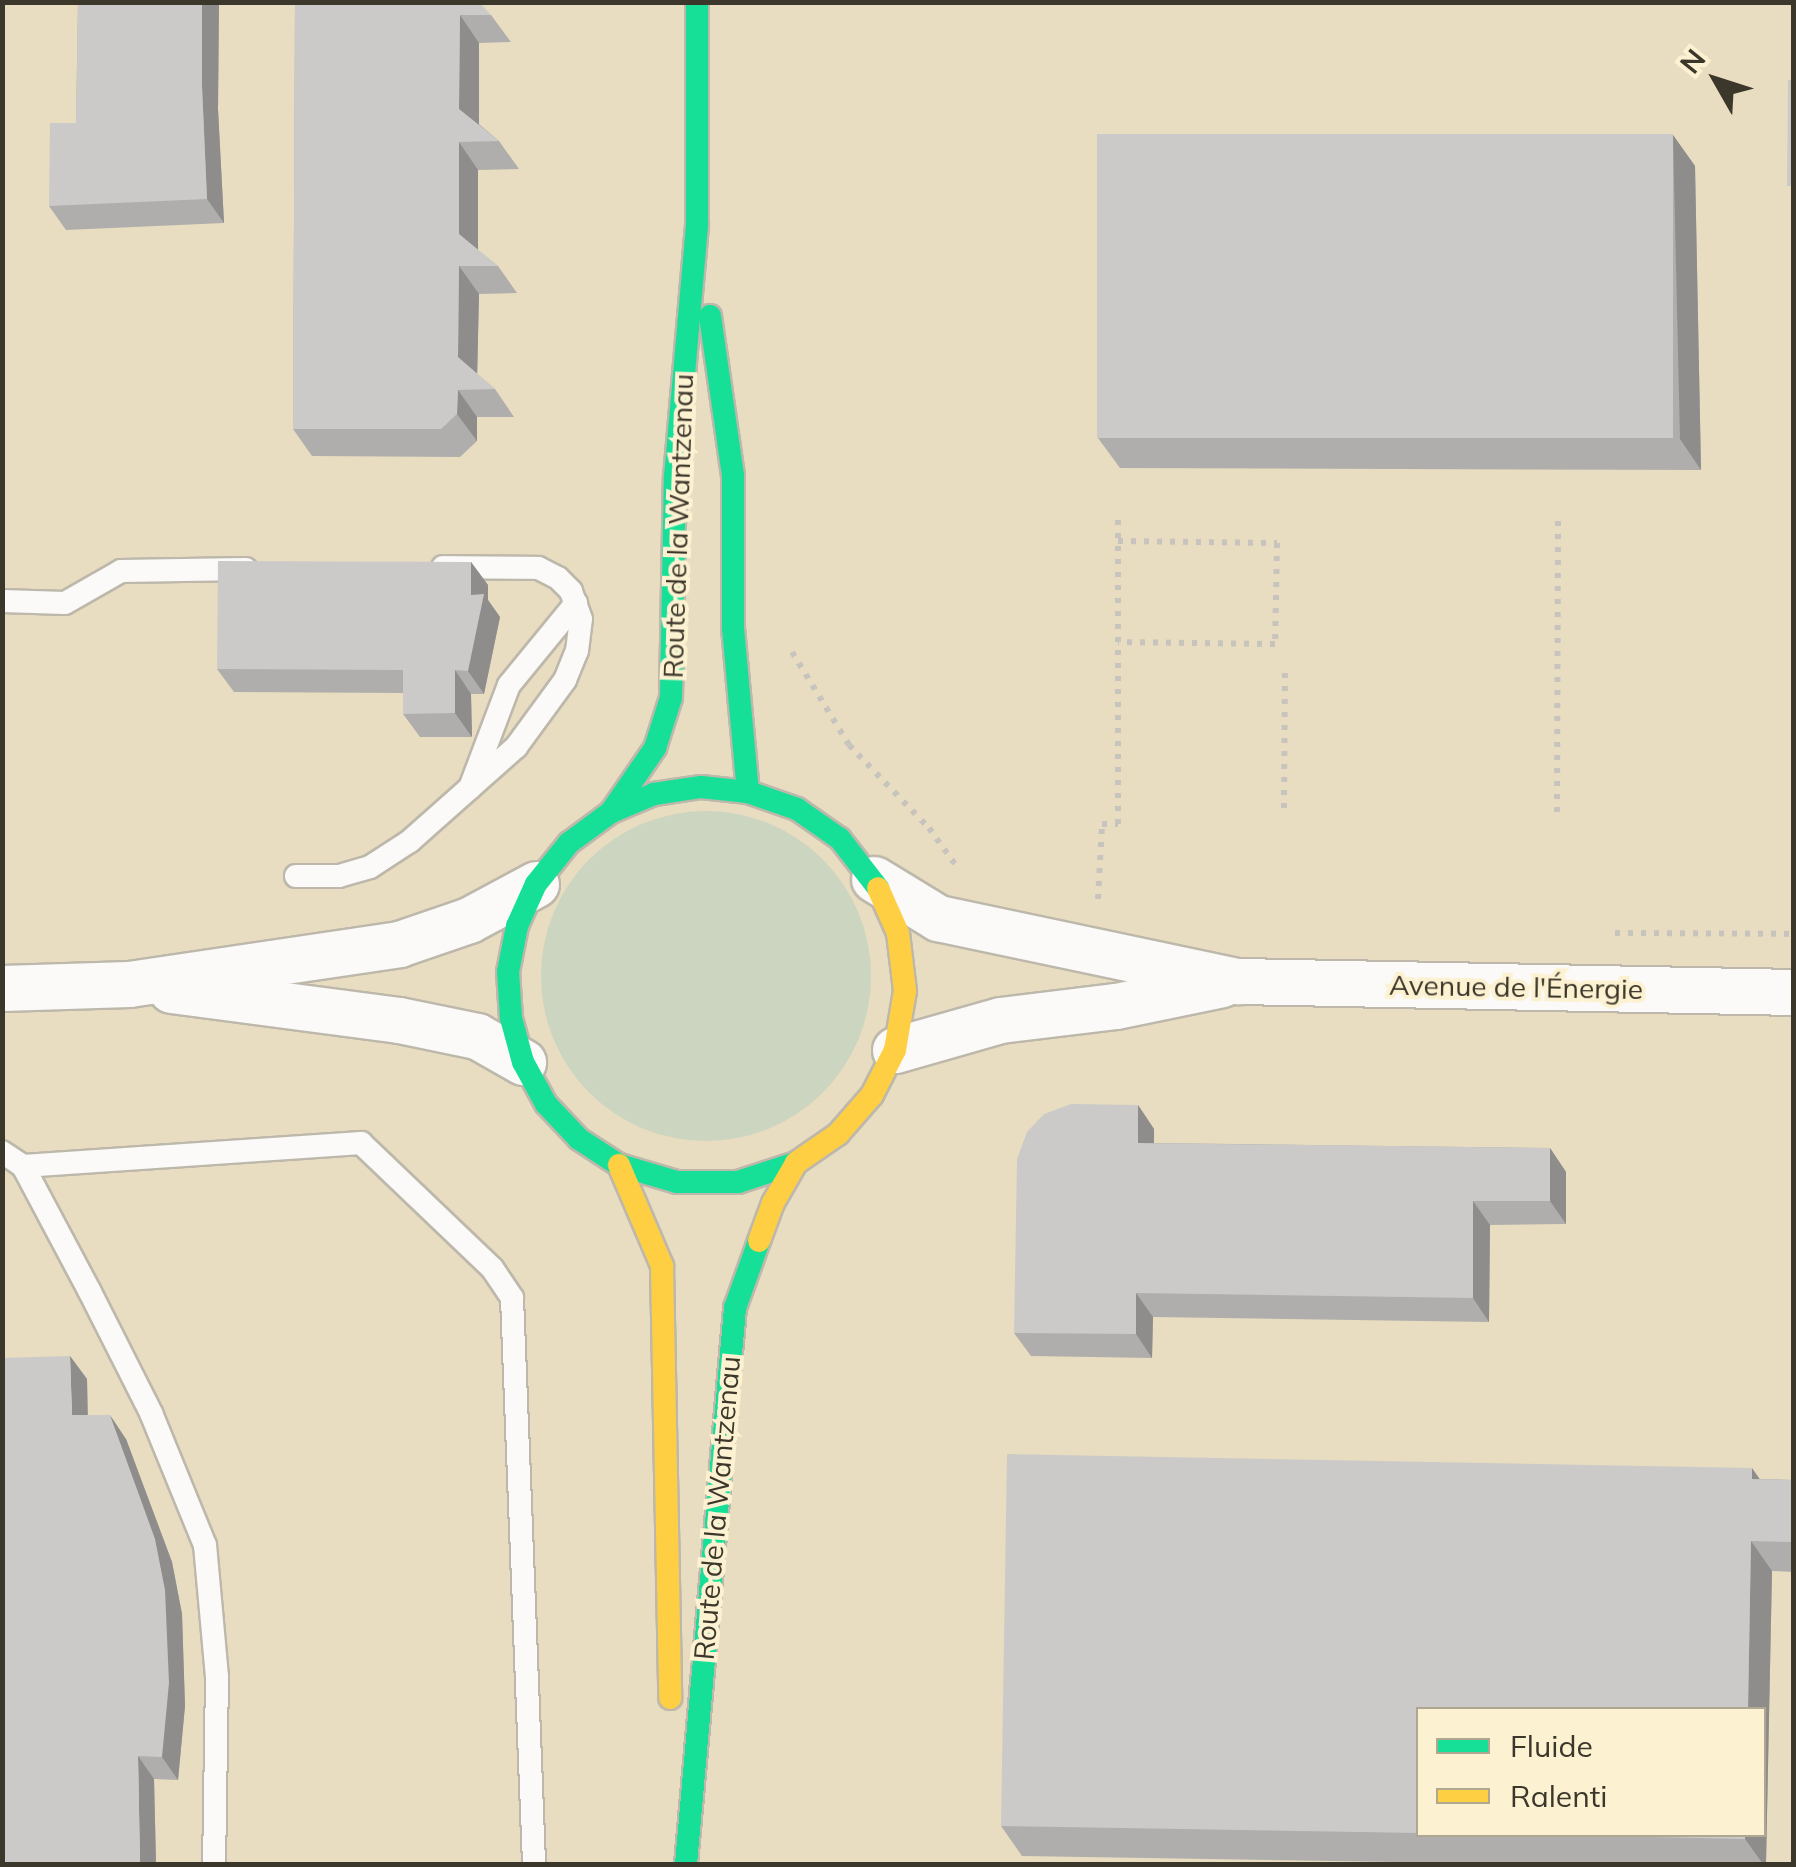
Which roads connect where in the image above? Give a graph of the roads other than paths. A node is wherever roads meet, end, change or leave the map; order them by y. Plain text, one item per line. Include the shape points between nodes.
1 (697, 2) edge
2 (697, 224) junction
3 (412, 567) edge
4 (276, 569) edge
5 (2, 601) edge
6 (576, 603) junction
7 (468, 791) junction
8 (748, 792) junction
9 (611, 812) junction
10 (296, 876) dead end
11 (874, 878) junction
12 (536, 884) junction
13 (1238, 981) junction
14 (130, 984) junction
15 (2, 988) edge
16 (1794, 992) edge
17 (895, 1050) junction
18 (523, 1062) junction
19 (2, 1152) edge
20 (796, 1163) junction
21 (619, 1165) junction
22 (23, 1166) junction
23 (214, 1864) edge
24 (534, 1864) edge
25 (684, 1864) edge

1 - 2 main road, Route de la Wantzenau
2 - 8 main road, Route de la Wantzenau via 733,475 733,628
2 - 9 main road, Route de la Wantzenau via 675,477 670,698 655,748
3 - 6 lane via 538,568 558,578
4 - 5 lane via 121,571 66,603
6 - 7 lane via 508,685
6 - 7 lane via 577,651 565,680 516,747
7 - 10 lane via 370,867 339,876
8 - 9 main road via 701,787 654,794
8 - 11 main road via 812,819
9 - 12 main road via 569,843
11 - 13 street, Avenue de l'Énergie via 938,918
11 - 17 main road via 898,933 905,991
12 - 14 street via 468,920 399,944
12 - 18 main road via 517,926 508,972 510,1018
13 - 16 street, Avenue de l'Énergie
13 - 17 street, Avenue de l'Énergie via 1000,1020
14 - 15 street
14 - 18 street via 399,1020 477,1036
17 - 20 main road via 838,1134
18 - 21 main road via 546,1104 579,1139
19 - 22 lane
20 - 21 main road via 738,1182 677,1182
20 - 25 main road, Route de la Wantzenau via 773,1203 734,1308
21 - 25 main road, Route de la Wantzenau via 662,1266 670,1692
22 - 23 lane via 151,1413 205,1545 217,1677
22 - 24 lane via 360,1142 492,1268 512,1298

